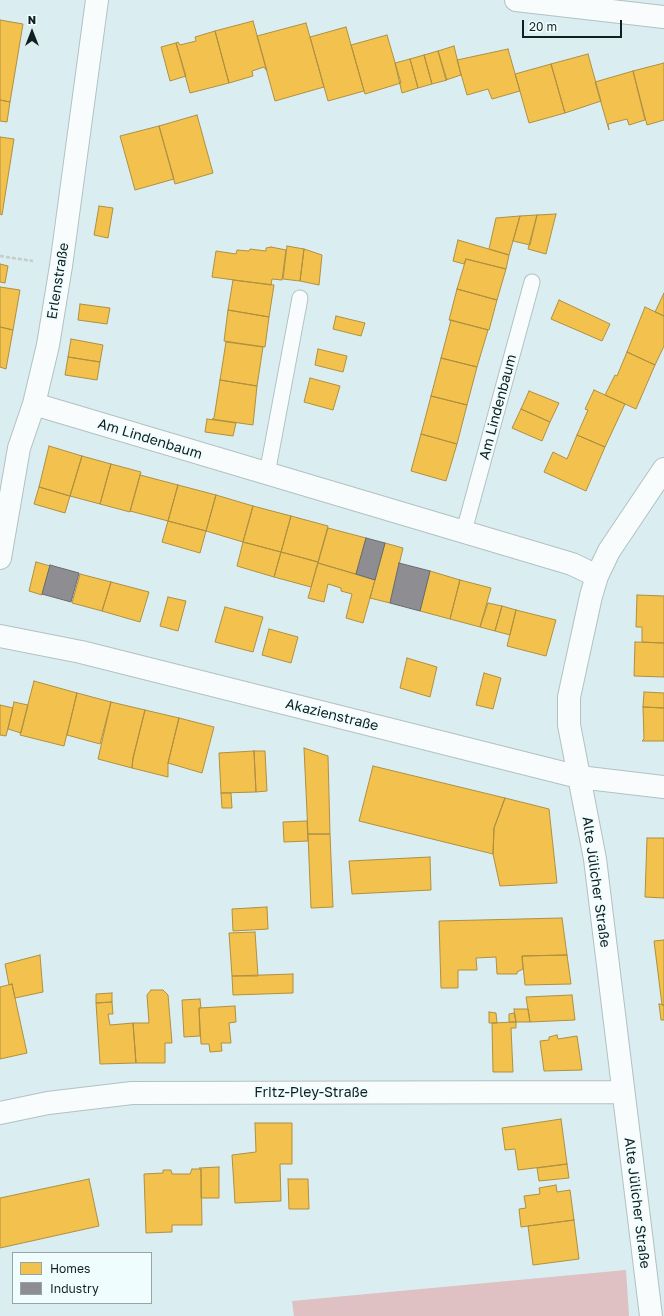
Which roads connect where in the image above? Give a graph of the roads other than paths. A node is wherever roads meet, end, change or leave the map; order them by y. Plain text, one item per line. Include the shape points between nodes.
1 (97, 0) edge
2 (516, 0) edge
3 (664, 17) edge
4 (532, 282) dead end
5 (300, 298) dead end
6 (34, 404) junction
7 (664, 469) edge
8 (267, 474) junction
9 (464, 531) junction
10 (0, 558) edge
11 (597, 576) junction
12 (0, 636) edge
13 (579, 777) junction
14 (664, 787) edge
15 (623, 1092) junction
16 (0, 1113) edge
17 (651, 1316) edge

1 - 6 street, Erlenstraße via 61,266 48,345
2 - 3 street
4 - 9 lane, Am Lindenbaum
5 - 8 lane
6 - 8 street, Am Lindenbaum
6 - 10 street, Erlenstraße via 19,448
7 - 11 street, Alte Jülicher Straße via 609,551
8 - 9 street, Am Lindenbaum
9 - 11 street, Am Lindenbaum via 572,564
11 - 13 street, Alte Jülicher Straße via 569,697 569,725
12 - 13 street, Akazienstraße via 81,652
13 - 14 street, Akazienstraße
13 - 15 street, Alte Jülicher Straße via 595,859
15 - 16 street, Fritz-Pley-Straße via 132,1093 48,1103
15 - 17 street, Alte Jülicher Straße

